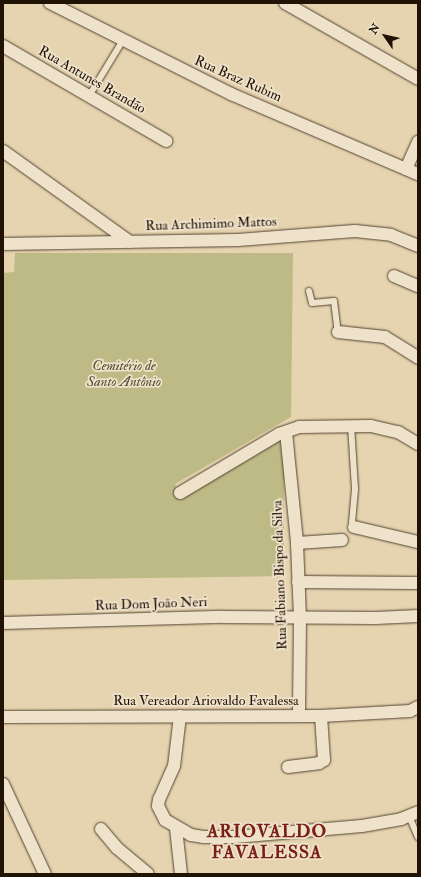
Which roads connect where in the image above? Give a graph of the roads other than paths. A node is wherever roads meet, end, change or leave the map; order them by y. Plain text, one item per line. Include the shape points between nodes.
1 (50, 3) edge
2 (285, 3) edge
3 (123, 40) junction
4 (3, 46) edge
5 (418, 79) edge
6 (89, 96) junction
7 (166, 141) dead end
8 (418, 142) edge
9 (3, 151) edge
10 (406, 169) junction
11 (418, 174) edge
12 (130, 242) junction
13 (3, 244) edge
14 (418, 246) edge
15 (394, 276) dead end
16 (418, 286) edge
17 (309, 290) dead end
18 (338, 332) joint
19 (418, 358) edge
20 (351, 425) junction
21 (286, 432) junction
22 (418, 444) edge
23 (180, 493) dead end
24 (354, 527) joint
25 (342, 540) dead end
26 (418, 542) edge
27 (297, 543) junction
28 (298, 582) junction
29 (418, 583) edge
30 (418, 616) edge
31 (300, 618) junction
32 (3, 623) edge
33 (414, 709) edge
34 (180, 716) junction
35 (299, 716) junction
36 (321, 716) junction
37 (3, 717) edge
38 (288, 767) dead end
39 (3, 784) edge
40 (413, 814) edge
41 (176, 828) junction
42 (101, 829) dead end
43 (418, 837) edge
44 (45, 874) edge
45 (148, 874) edge
46 (181, 874) edge

1 - 3 street, Rua Braz Rubim
2 - 5 street
3 - 6 lane
3 - 10 street, Rua Braz Rubim via 231,94
4 - 6 street, Rua Antunes Brandão
6 - 7 street, Rua Antunes Brandão
8 - 10 street
9 - 12 street
10 - 11 street, Rua Braz Rubim
12 - 13 street, Rua Archimimo Mattos
12 - 14 street, Rua Archimimo Mattos via 238,240 355,230 390,235
15 - 16 street
17 - 18 lane via 312,303 334,301
18 - 19 street via 385,337
20 - 21 street via 299,427
20 - 22 street via 398,432
20 - 24 lane via 355,488 352,522
21 - 23 street
21 - 27 street, Rua Fabiano Bispo da Silva
24 - 26 street
25 - 27 street
27 - 28 street, Rua Fabiano Bispo da Silva
28 - 29 street
28 - 31 street, Rua Fabiano Bispo da Silva
30 - 31 street, Rua Dom João Neri
31 - 32 street, Rua Dom João Neri via 223,616
31 - 35 street, Rua Fabiano Bispo da Silva
33 - 36 street, Rua Vereador Ariovaldo Favalessa
34 - 35 street, Rua Vereador Ariovaldo Favalessa
34 - 37 street, Rua Vereador Ariovaldo Favalessa
34 - 41 street via 174,766 158,806 165,820
35 - 36 street, Rua Vereador Ariovaldo Favalessa
36 - 38 street via 324,760
39 - 44 street
40 - 41 street via 362,826 235,837 203,837
40 - 43 lane
41 - 46 street
42 - 45 street via 117,848

